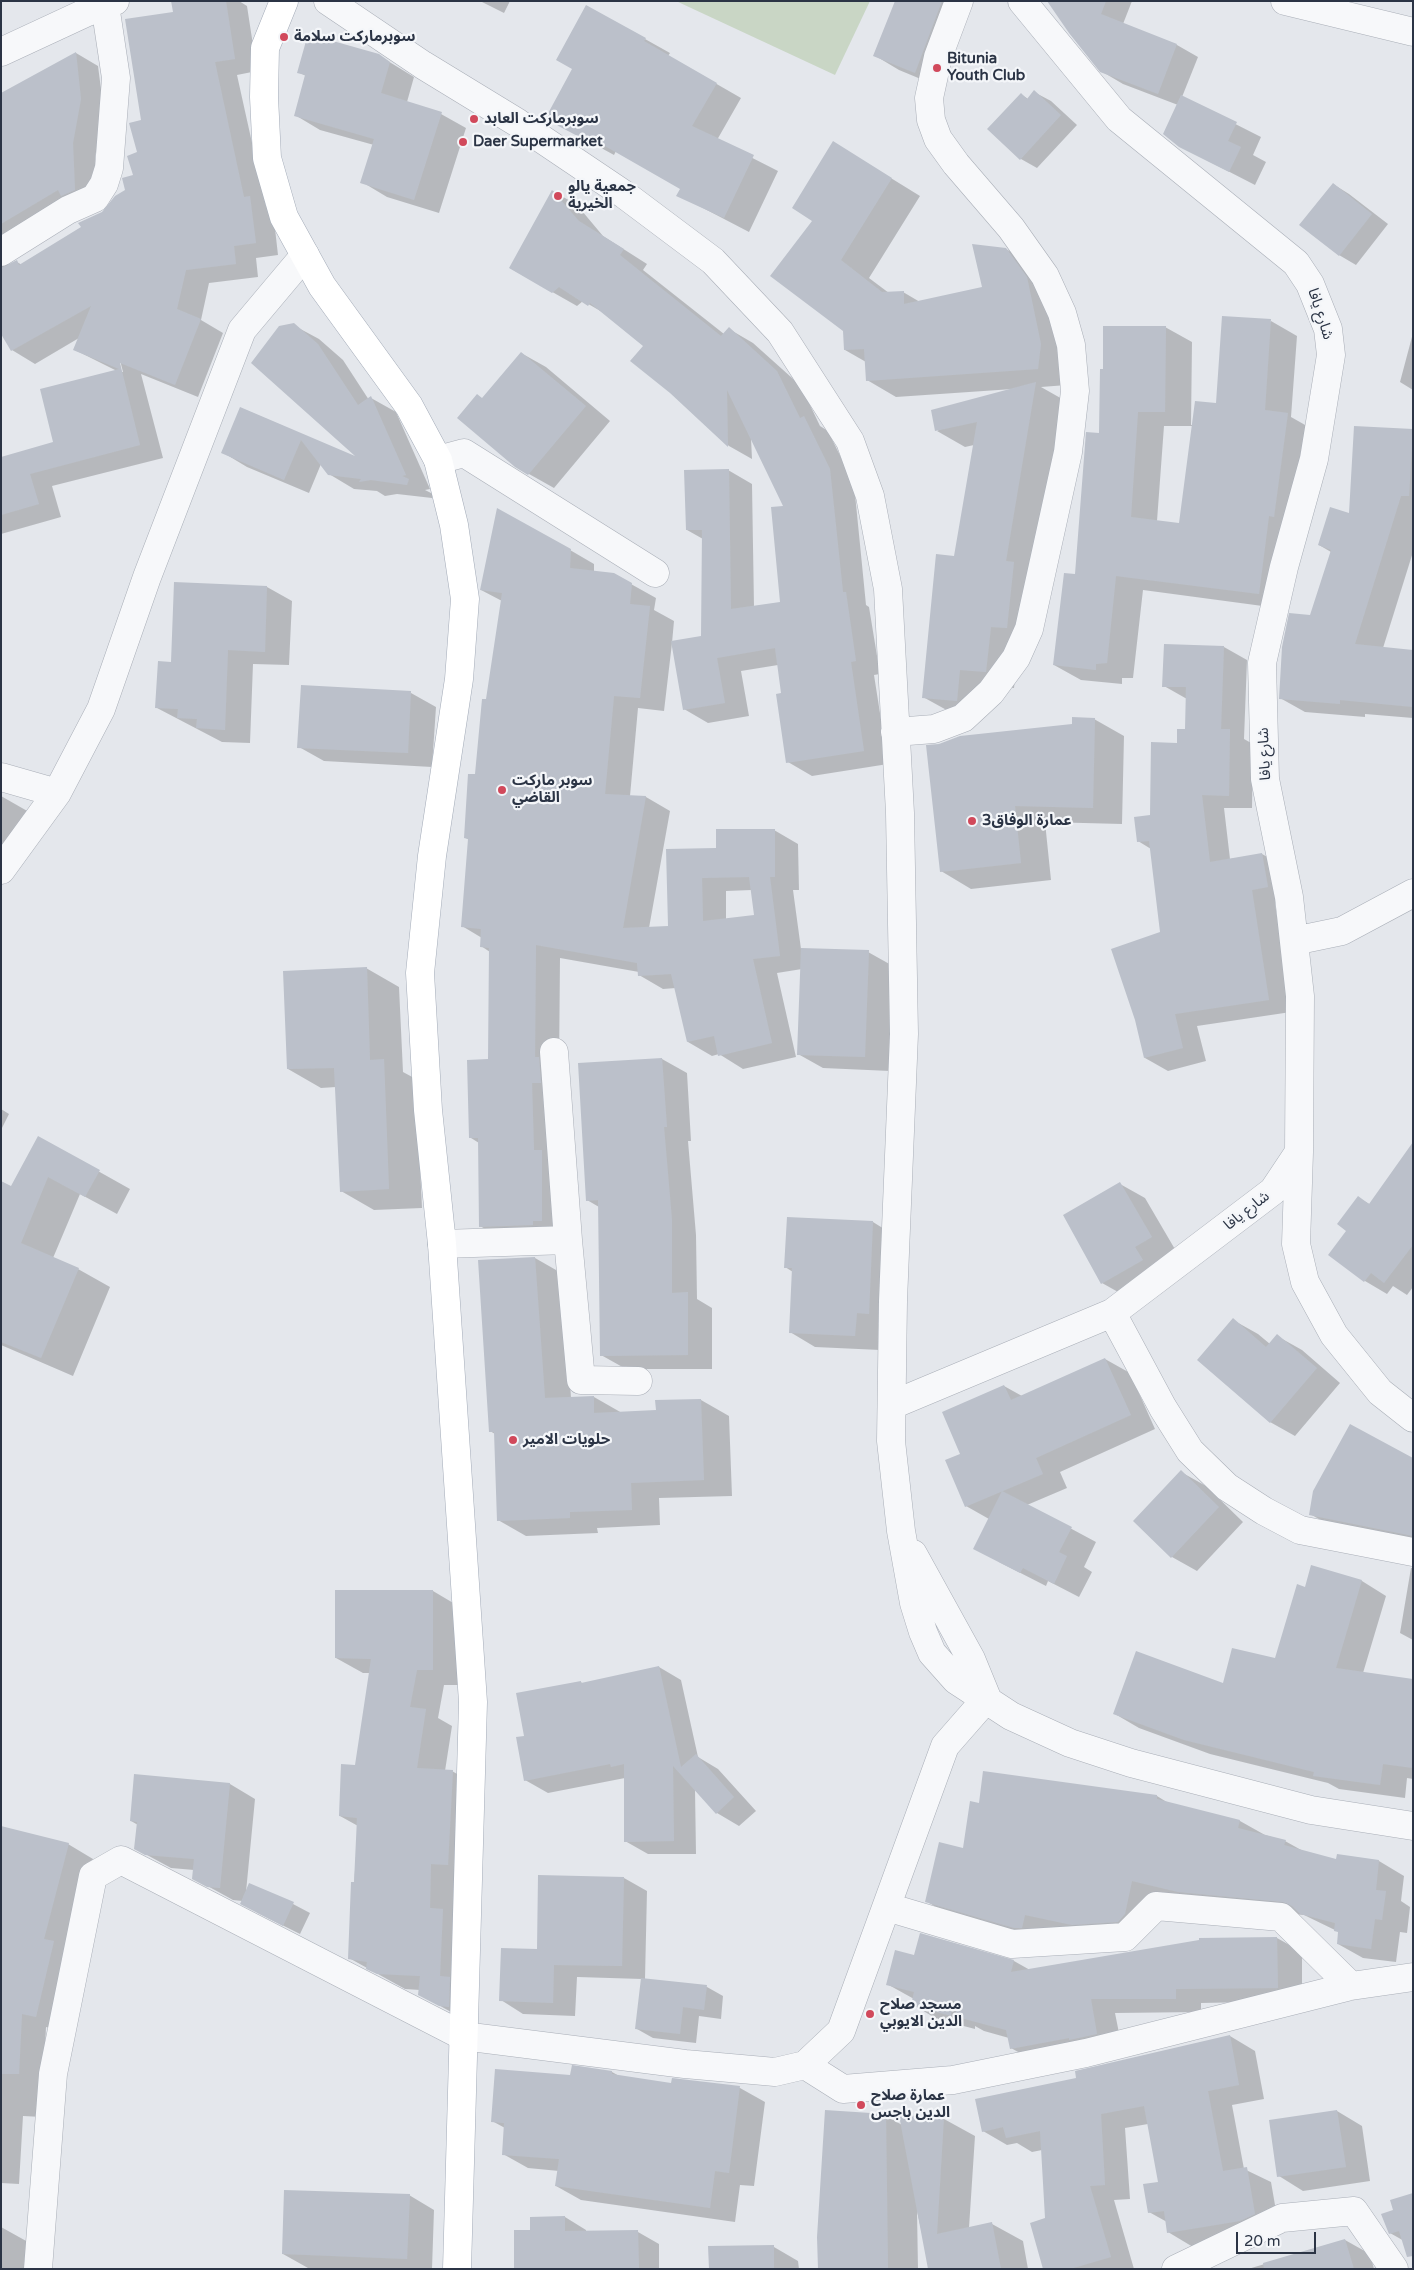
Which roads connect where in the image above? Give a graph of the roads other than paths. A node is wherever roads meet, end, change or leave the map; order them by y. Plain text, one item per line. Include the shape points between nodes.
1 (284, 1) edge
2 (328, 1) edge
3 (959, 1) edge
4 (1022, 1) edge
5 (1285, 1) edge
6 (110, 3) edge
7 (1413, 32) edge
8 (1, 52) edge
9 (1, 252) edge
10 (305, 255) junction
11 (438, 460) junction
12 (655, 573) dead end
13 (895, 732) junction
14 (1, 777) edge
15 (57, 793) junction
16 (1, 870) edge
17 (1413, 893) edge
18 (1294, 941) junction
19 (554, 1052) dead end
20 (1299, 1152) junction
21 (568, 1240) junction
22 (442, 1244) junction
23 (1112, 1313) junction
24 (638, 1381) dead end
25 (892, 1404) junction
26 (1413, 1418) edge
27 (1413, 1552) edge
28 (987, 1698) junction
29 (1413, 1826) edge
30 (887, 1907) junction
31 (1413, 1977) edge
32 (1351, 1986) junction
33 (463, 2036) junction
34 (805, 2066) junction
35 (38, 2269) edge
36 (457, 2269) edge
37 (1176, 2269) edge
38 (1394, 2269) edge

1 - 10 main road via 266,48 267,158 284,217
2 - 13 street via 632,200 713,261 780,332 850,441 870,496 888,589
3 - 13 street via 938,58 929,98 931,120 938,139 956,164 1011,228 1045,276 1062,313 1071,345 1075,390 1068,452 1029,630 1016,658 991,692 962,718 934,729
4 - 18 street, شارع يافا via 1119,119 1296,264 1310,284 1328,330 1331,355 1314,459 1262,663 1265,779 1289,897
5 - 7 street
6 - 8 street
6 - 9 street via 116,78 109,168 104,184 95,198 68,210
10 - 11 main road via 322,286 409,406
10 - 15 street via 242,330 147,577 101,709
11 - 12 street via 464,453
11 - 22 main road via 454,525 465,600 459,679 432,856 420,973 428,1110
13 - 25 street via 900,813 904,1034
14 - 15 street
15 - 16 street
17 - 18 street via 1342,931
18 - 20 street, شارع يافا via 1300,1001
19 - 21 street
20 - 23 street, شارع يافا via 1273,1191
20 - 26 street via 1296,1244 1305,1282 1334,1335 1380,1392
21 - 22 street
21 - 24 street via 581,1380
22 - 33 main road via 473,1702
23 - 25 street, شارع يافا
23 - 27 street via 1190,1451 1227,1487 1300,1530
25 - 28 street via 892,1441 901,1531 971,1659
28 - 29 street via 1011,1716 1070,1743 1131,1763 1311,1810
28 - 30 street via 945,1746
30 - 32 street via 1012,1944 1126,1937 1156,1906 1281,1917
30 - 34 street via 841,2031
31 - 32 street
32 - 34 street via 1086,2053 953,2080 843,2089
33 - 34 street via 703,2066 775,2072
33 - 35 street via 121,1860 93,1876 54,2074
33 - 36 main road
37 - 38 street via 1282,2218 1354,2210

